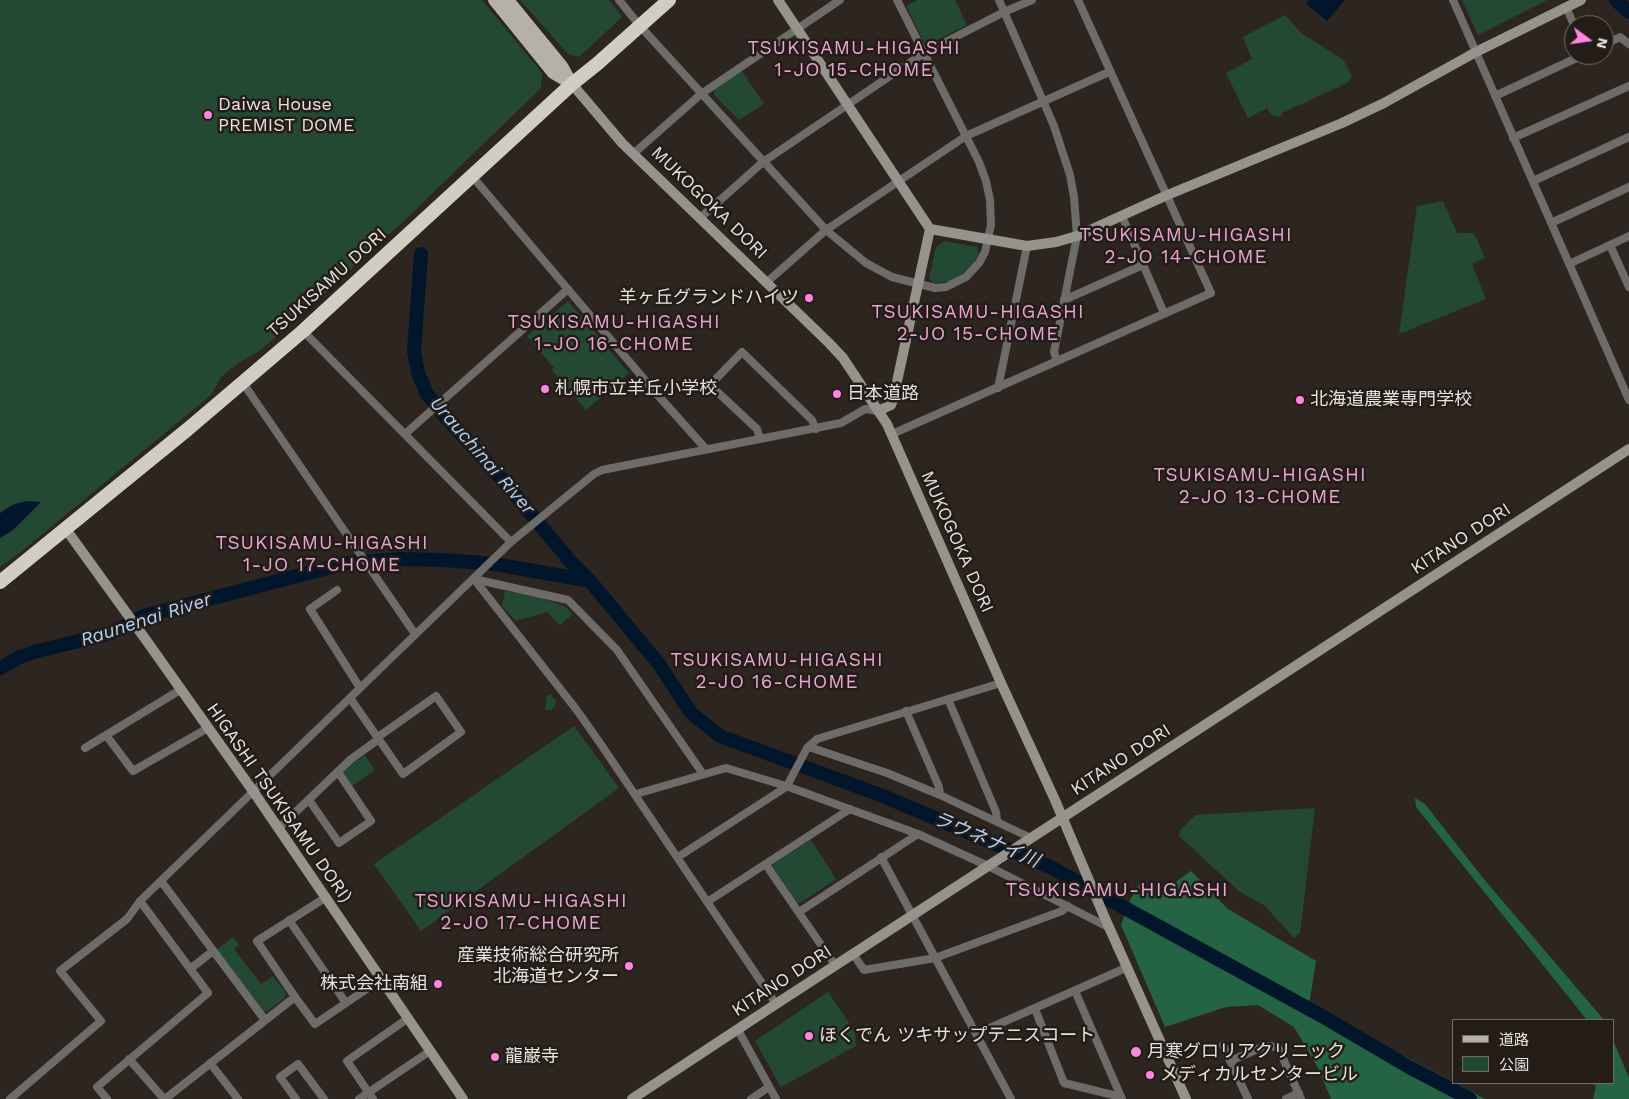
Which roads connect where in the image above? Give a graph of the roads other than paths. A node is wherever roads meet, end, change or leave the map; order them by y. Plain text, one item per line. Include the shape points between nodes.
1 (494, 0) edge
2 (508, 0) edge
3 (619, 0) edge
4 (669, 0) edge
5 (778, 0) edge
6 (840, 0) edge
7 (897, 0) edge
8 (999, 0) edge
9 (1032, 0) edge
10 (1078, 0) edge
11 (1452, 0) edge
12 (1581, 0) edge
13 (1566, 7) junction
14 (1004, 12) junction
15 (1570, 15) edge
16 (640, 26) junction
17 (798, 28) junction
18 (1614, 40) edge
19 (1629, 44) edge
20 (1476, 52) junction
21 (924, 53) junction
22 (1564, 64) edge
23 (1110, 72) junction
24 (572, 84) junction
25 (1629, 86) edge
26 (701, 94) junction
27 (1495, 96) junction
28 (1043, 102) junction
29 (848, 104) junction
30 (966, 136) junction
31 (1629, 137) edge
32 (1513, 138) junction
33 (633, 154) junction
34 (763, 162) junction
35 (472, 176) junction
36 (898, 180) junction
37 (1533, 181) junction
38 (1629, 187) edge
39 (1166, 196) junction
40 (1122, 216) junction
41 (700, 218) junction
42 (1551, 223) junction
43 (930, 229) junction
44 (826, 230) junction
45 (1077, 236) junction
46 (1629, 236) edge
47 (988, 240) junction
48 (1610, 245) junction
49 (1027, 246) junction
50 (1569, 264) junction
51 (1143, 265) junction
52 (767, 282) junction
53 (918, 284) junction
54 (1629, 287) edge
55 (568, 290) junction
56 (1064, 300) junction
57 (1164, 313) junction
58 (303, 331) junction
59 (1056, 361) junction
60 (242, 383) junction
61 (998, 388) junction
62 (1627, 389) edge
63 (1629, 400) edge
64 (878, 411) junction
65 (816, 429) junction
66 (405, 434) junction
67 (892, 434) junction
68 (760, 439) junction
69 (1629, 449) edge
70 (706, 450) junction
71 (65, 528) junction
72 (511, 542) junction
73 (474, 579) junction
74 (0, 582) edge
75 (337, 590) dead end
76 (415, 634) junction
77 (1001, 683) junction
78 (360, 688) junction
79 (180, 690) junction
80 (350, 698) junction
81 (948, 699) junction
82 (906, 711) junction
83 (208, 728) junction
84 (106, 735) junction
85 (378, 738) junction
86 (809, 747) junction
87 (85, 748) dead end
88 (338, 772) junction
89 (703, 774) junction
90 (786, 786) junction
91 (252, 792) junction
92 (636, 794) junction
93 (940, 795) junction
94 (309, 800) junction
95 (850, 809) junction
96 (1063, 818) junction
97 (997, 820) junction
98 (278, 829) junction
99 (918, 834) junction
100 (1029, 839) junction
101 (678, 857) junction
102 (882, 857) junction
103 (990, 864) junction
104 (766, 865) junction
105 (161, 880) junction
106 (325, 898) junction
107 (140, 901) junction
108 (707, 902) junction
109 (1068, 906) junction
110 (799, 912) junction
111 (912, 916) junction
112 (289, 920) junction
113 (1110, 928) junction
114 (214, 951) junction
115 (853, 954) junction
116 (935, 958) junction
117 (835, 966) junction
118 (1128, 967) junction
119 (190, 969) junction
120 (380, 980) junction
121 (1075, 991) junction
122 (295, 997) junction
123 (346, 1003) junction
124 (776, 1004) junction
125 (1034, 1009) junction
126 (407, 1019) junction
127 (265, 1020) junction
128 (738, 1030) junction
129 (976, 1034) junction
130 (1223, 1045) dead end
131 (430, 1050) junction
132 (129, 1059) junction
133 (1230, 1061) junction
134 (210, 1063) junction
135 (769, 1088) junction
136 (371, 1096) edge
137 (1300, 1096) edge
138 (1121, 1098) edge
139 (10, 1099) edge
140 (107, 1099) edge
141 (165, 1099) edge
142 (238, 1099) edge
143 (296, 1099) edge
144 (324, 1099) edge
145 (359, 1099) edge
146 (463, 1099) edge
147 (632, 1099) edge
148 (751, 1099) edge
149 (776, 1099) edge
150 (1011, 1099) edge
151 (1186, 1099) edge
152 (1248, 1099) edge
153 (1286, 1099) edge

1 - 24 main road via 553,74
2 - 24 main road via 562,66
3 - 16 street
4 - 16 highway, TSUKISAMU DORI
5 - 17 street
6 - 17 street
7 - 21 street
8 - 14 street
9 - 14 street
10 - 23 street
11 - 20 street
12 - 13 street
13 - 15 street
13 - 20 street
14 - 21 street
14 - 28 street
16 - 24 highway, TSUKISAMU DORI
16 - 26 street
17 - 26 street
17 - 29 street
18 - 19 street via 1620,37
20 - 27 street
20 - 39 street via 1384,104
21 - 29 street
21 - 30 street
22 - 27 street
23 - 28 street
23 - 39 street
24 - 33 street, MUKOGOKA DORI
24 - 35 highway, TSUKISAMU DORI
25 - 32 street
26 - 33 street
26 - 34 street
27 - 32 street
28 - 30 street
28 - 45 street via 1070,175
29 - 34 street
29 - 36 street
30 - 36 street
30 - 47 street via 986,181 991,213
31 - 37 street
32 - 37 street
33 - 41 street, MUKOGOKA DORI
34 - 41 street
34 - 44 street
35 - 55 street
35 - 58 highway, TSUKISAMU DORI
36 - 43 street
36 - 44 street
37 - 42 street
38 - 42 street
39 - 40 street
39 - 57 street via 1210,294
40 - 45 street
40 - 51 street
41 - 52 street, MUKOGOKA DORI
42 - 50 street
43 - 47 street
43 - 53 street
44 - 52 street
44 - 53 street via 866,263 892,277
45 - 49 street
45 - 56 street
46 - 48 street
47 - 49 street
47 - 53 street via 979,263 966,277 946,287
48 - 50 street
48 - 54 street
49 - 61 street
50 - 62 street
51 - 56 street
51 - 57 street
52 - 64 street, MUKOGOKA DORI via 843,358
53 - 64 street via 893,400 891,405
55 - 66 street
55 - 70 street
56 - 59 street via 1054,352
57 - 59 street
58 - 60 highway, TSUKISAMU DORI
58 - 66 street
59 - 61 street
60 - 71 highway, TSUKISAMU DORI
60 - 76 street
61 - 67 street
62 - 63 street
64 - 65 street via 865,409 841,423
64 - 67 street, MUKOGOKA DORI
65 - 68 street
65 - 68 street via 812,420 742,352 710,385 757,429
66 - 72 street
67 - 77 street, MUKOGOKA DORI
68 - 70 street
69 - 96 street, KITANO DORI
70 - 72 street via 602,470
71 - 74 highway, TSUKISAMU DORI
71 - 79 street, HIGASHI TSUKISAMU DORI)
72 - 73 street
73 - 76 street
73 - 89 street via 568,600 617,650
73 - 92 street via 576,710
75 - 78 street via 310,609
76 - 78 street
77 - 81 street
77 - 96 street, MUKOGOKA DORI
78 - 80 street
79 - 83 street, HIGASHI TSUKISAMU DORI)
79 - 84 street
80 - 85 street
80 - 91 street
81 - 82 street
81 - 97 street
82 - 86 street via 817,739
82 - 93 street
83 - 84 street via 134,771
83 - 91 street, HIGASHI TSUKISAMU DORI)
84 - 87 street
85 - 85 street via 436,696 461,732 403,774
85 - 88 street
86 - 90 street
86 - 93 street
88 - 94 street
88 - 94 street via 371,821 339,843
89 - 90 street via 726,768
89 - 92 street
90 - 95 street
90 - 101 street
91 - 98 street, HIGASHI TSUKISAMU DORI)
91 - 105 street
92 - 101 street
93 - 97 street
94 - 98 street
95 - 99 street
95 - 104 street
96 - 100 street, KITANO DORI
96 - 113 street, MUKOGOKA DORI
97 - 100 street
98 - 106 street, HIGASHI TSUKISAMU DORI)
99 - 102 street
99 - 103 street
100 - 103 street, KITANO DORI
101 - 108 street
102 - 110 street
102 - 111 street
103 - 109 street
103 - 111 street, KITANO DORI
104 - 108 street
104 - 110 street
105 - 107 street
105 - 114 street
106 - 112 street
106 - 120 street, HIGASHI TSUKISAMU DORI)
107 - 119 street
107 - 139 street via 127,918 60,971 101,1021
108 - 124 street
109 - 113 street
109 - 116 street
110 - 117 street
111 - 115 street, KITANO DORI
111 - 116 street
112 - 122 street via 257,940
112 - 123 street
113 - 118 street, MUKOGOKA DORI
114 - 119 street
114 - 127 street
115 - 116 street via 864,970
115 - 117 street, KITANO DORI
116 - 129 street
117 - 124 street, KITANO DORI
118 - 121 street
118 - 151 street, MUKOGOKA DORI
119 - 132 street via 208,993
120 - 123 street
120 - 126 street, HIGASHI TSUKISAMU DORI)
121 - 125 street
121 - 138 street
122 - 123 street via 316,1024
122 - 127 street
124 - 128 street, KITANO DORI
125 - 129 street
125 - 138 street via 1064,1083
126 - 131 street, HIGASHI TSUKISAMU DORI)
126 - 136 street via 347,1061
127 - 134 street
128 - 135 street
128 - 147 street, KITANO DORI
129 - 150 street
130 - 133 street
131 - 136 street
131 - 146 street, HIGASHI TSUKISAMU DORI)
132 - 140 street via 97,1087
132 - 141 street
133 - 137 street via 1265,1046 1278,1047
133 - 152 street
134 - 141 street
134 - 142 street
135 - 148 street
135 - 149 street
136 - 145 street
137 - 153 street
143 - 144 street via 280,1077 298,1064

